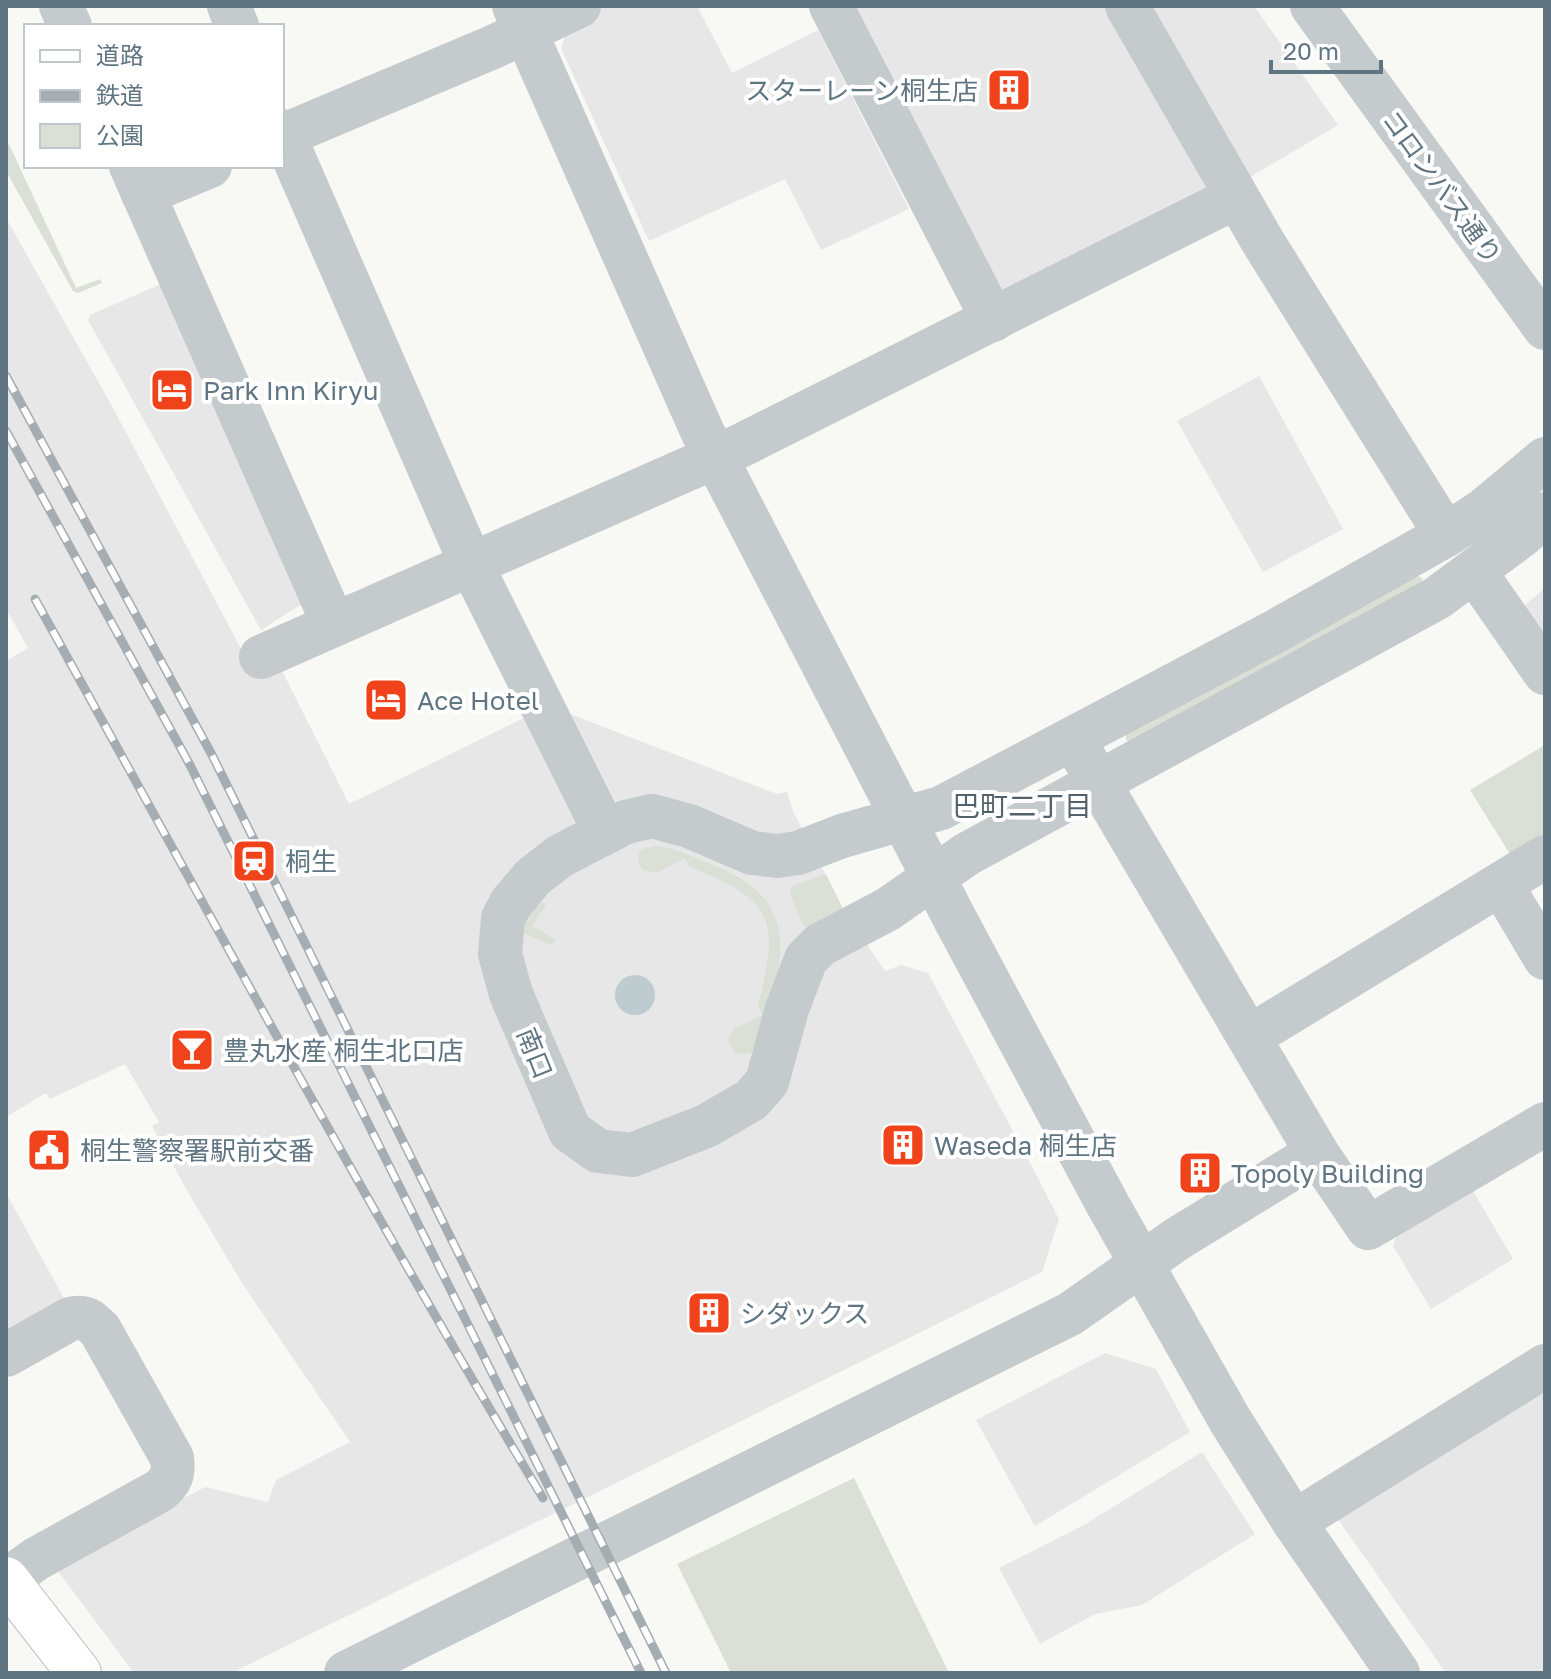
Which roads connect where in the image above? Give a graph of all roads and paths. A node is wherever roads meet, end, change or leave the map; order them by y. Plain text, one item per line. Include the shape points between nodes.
1 (579, 6) edge
2 (831, 6) edge
3 (1127, 6) edge
4 (1312, 6) edge
5 (520, 19) edge
6 (284, 134) edge
7 (284, 136) edge
8 (200, 168) edge
9 (137, 180) edge
10 (1236, 197) junction
11 (993, 320) junction
12 (1545, 328) edge
13 (715, 457) junction
14 (1545, 459) edge
15 (1545, 514) edge
16 (1446, 535) junction
17 (471, 564) junction
18 (1475, 572) junction
19 (333, 623) junction
20 (261, 657) dead end
21 (1545, 673) edge
22 (1073, 739) junction
23 (1098, 782) junction
24 (902, 819) junction
25 (605, 832) junction
26 (1545, 857) edge
27 (933, 877) junction
28 (1501, 884) junction
29 (1545, 958) edge
30 (1249, 1037) junction
31 (1545, 1124) edge
32 (1317, 1153) junction
33 (1141, 1264) junction
34 (6, 1355) edge
35 (1545, 1366) edge
36 (1294, 1522) junction
37 (6, 1580) edge
38 (79, 1673) edge
39 (346, 1673) edge
40 (1398, 1673) edge

1 - 5 street
2 - 11 street
3 - 10 street
4 - 12 street, コロンバス通り
5 - 6 street
5 - 13 street
7 - 17 street
8 - 9 street
9 - 19 street
10 - 11 street
10 - 16 street
11 - 13 street
13 - 17 street
13 - 24 street
14 - 16 street, 南口
15 - 18 street, 南口
16 - 22 street, 南口
17 - 19 street
17 - 25 street
18 - 21 street
18 - 23 street, 南口
19 - 20 street
22 - 23 street
22 - 24 street, 南口 via 956,801
23 - 27 street, 南口
23 - 30 street
24 - 25 street, 南口 / 南口 via 777,856 752,853 665,817 640,818
24 - 27 street
25 - 27 street, 南口 / 南口 via 560,856 520,891 503,918 500,954 511,994 565,1121 584,1143 611,1155 651,1150 751,1100 767,1082 806,959 820,945 888,909
26 - 28 street
27 - 33 street
28 - 29 street
28 - 30 street
30 - 32 street
31 - 32 street via 1368,1228
32 - 33 street
33 - 36 street
33 - 39 street via 1070,1314
34 - 37 street via 70,1319 89,1319 172,1458 174,1471 159,1491
35 - 36 street
36 - 40 street
37 - 38 main road

